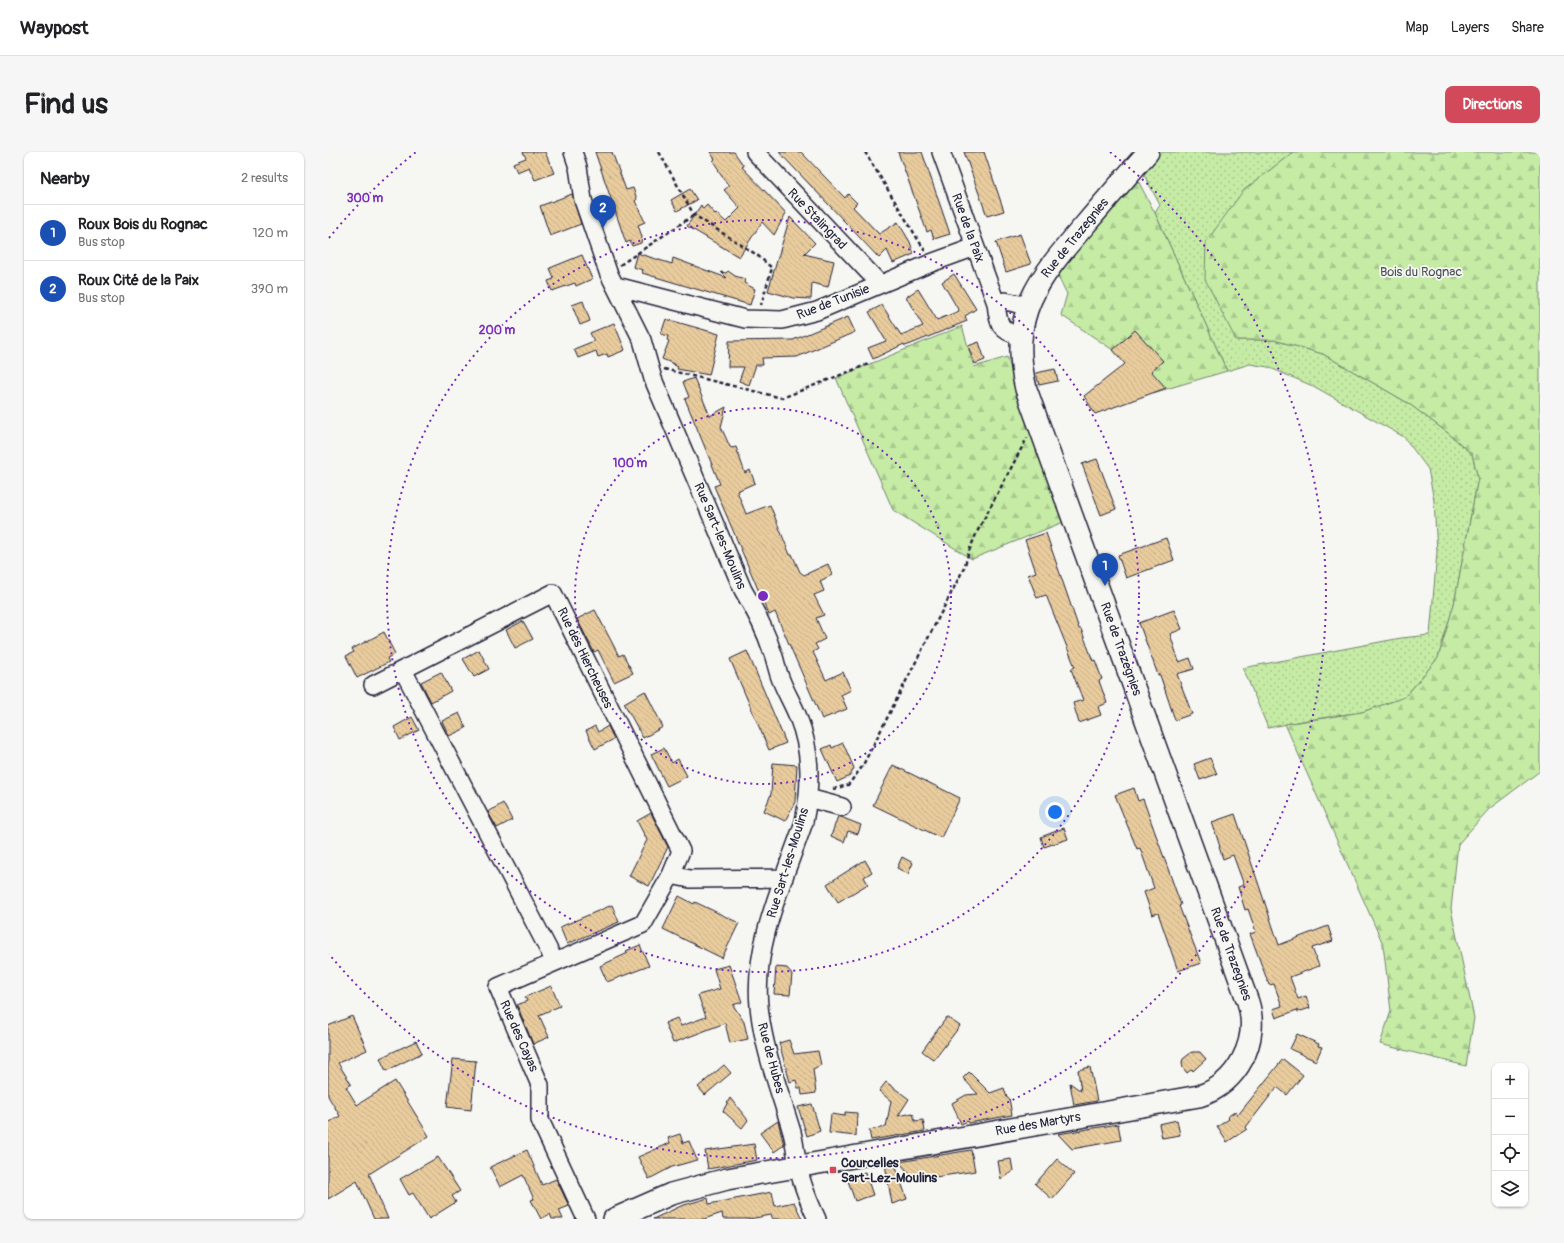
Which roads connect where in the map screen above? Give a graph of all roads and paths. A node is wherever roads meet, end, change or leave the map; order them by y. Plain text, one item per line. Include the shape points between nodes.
1 (572, 152) edge
2 (659, 152) edge
3 (755, 152) edge
4 (866, 152) edge
5 (940, 152) edge
6 (1148, 152) edge
7 (694, 215) junction
8 (975, 247) junction
9 (932, 263) junction
10 (612, 279) junction
11 (880, 284) junction
12 (996, 303) junction
13 (1028, 306) junction
14 (756, 320) junction
15 (1021, 336) junction
16 (871, 363) dead end
17 (650, 366) junction
18 (1040, 426) junction
19 (403, 670) junction
20 (373, 685) dead end
21 (808, 794) junction
22 (842, 807) dead end
23 (671, 875) junction
24 (784, 878) junction
25 (763, 948) joint
26 (555, 962) junction
27 (1250, 1039) joint
28 (798, 1167) junction
29 (586, 1219) edge
30 (614, 1219) edge
31 (817, 1219) edge

1 - 10 street, Rue Sart-les-Moulins via 578,167 583,200
2 - 7 path
3 - 11 street, Rue Stalingrad
4 - 9 path
5 - 8 street, Rue de la Paix
6 - 13 main road, Rue de Trazegnies via 1050,265 1038,283
7 - 10 path
7 - 14 path via 757,255 772,268
8 - 9 street, Rue de Tunisie
8 - 12 street, Rue de la Paix
9 - 11 street, Rue de Tunisie
10 - 14 street, Rue de Tunisie via 745,319
10 - 17 street, Rue Sart-les-Moulins via 642,340
11 - 14 street, Rue de Tunisie via 803,316 782,320
12 - 13 street via 1005,301
12 - 15 street, Rue de la Paix via 1001,327 1006,332
13 - 15 main road, Rue de Trazegnies
15 - 18 main road, Rue de Trazegnies via 1024,378
16 - 17 path via 782,398
17 - 21 street, Rue Sart-les-Moulins via 653,379 743,590 758,614 781,680 798,717 810,765
18 - 21 path via 1032,429 977,532 964,568 862,767 848,785
18 - 27 main road, Rue de Trazegnies via 1244,990 1251,1012
19 - 20 street, Rue des Hiercheuses
19 - 23 street, Rue des Hiercheuses via 553,593 680,851
19 - 26 street
21 - 22 street
21 - 24 street, Rue Sart-les-Moulins via 804,822
23 - 24 street via 690,879
23 - 26 street, Rue des Cayas via 643,924
24 - 25 street, Rue Sart-les-Moulins
25 - 28 street, Rue de Hubes via 759,976 759,1006 765,1043 793,1134
26 - 29 street, Rue des Cayas via 498,987 540,1085 540,1120
27 - 28 main road, Rue des Martyrs via 1244,1056 1232,1075 1218,1087 1199,1096
28 - 30 main road, Rue des Martyrs via 727,1179 678,1192
28 - 31 street, Rue de Hubes via 807,1198

